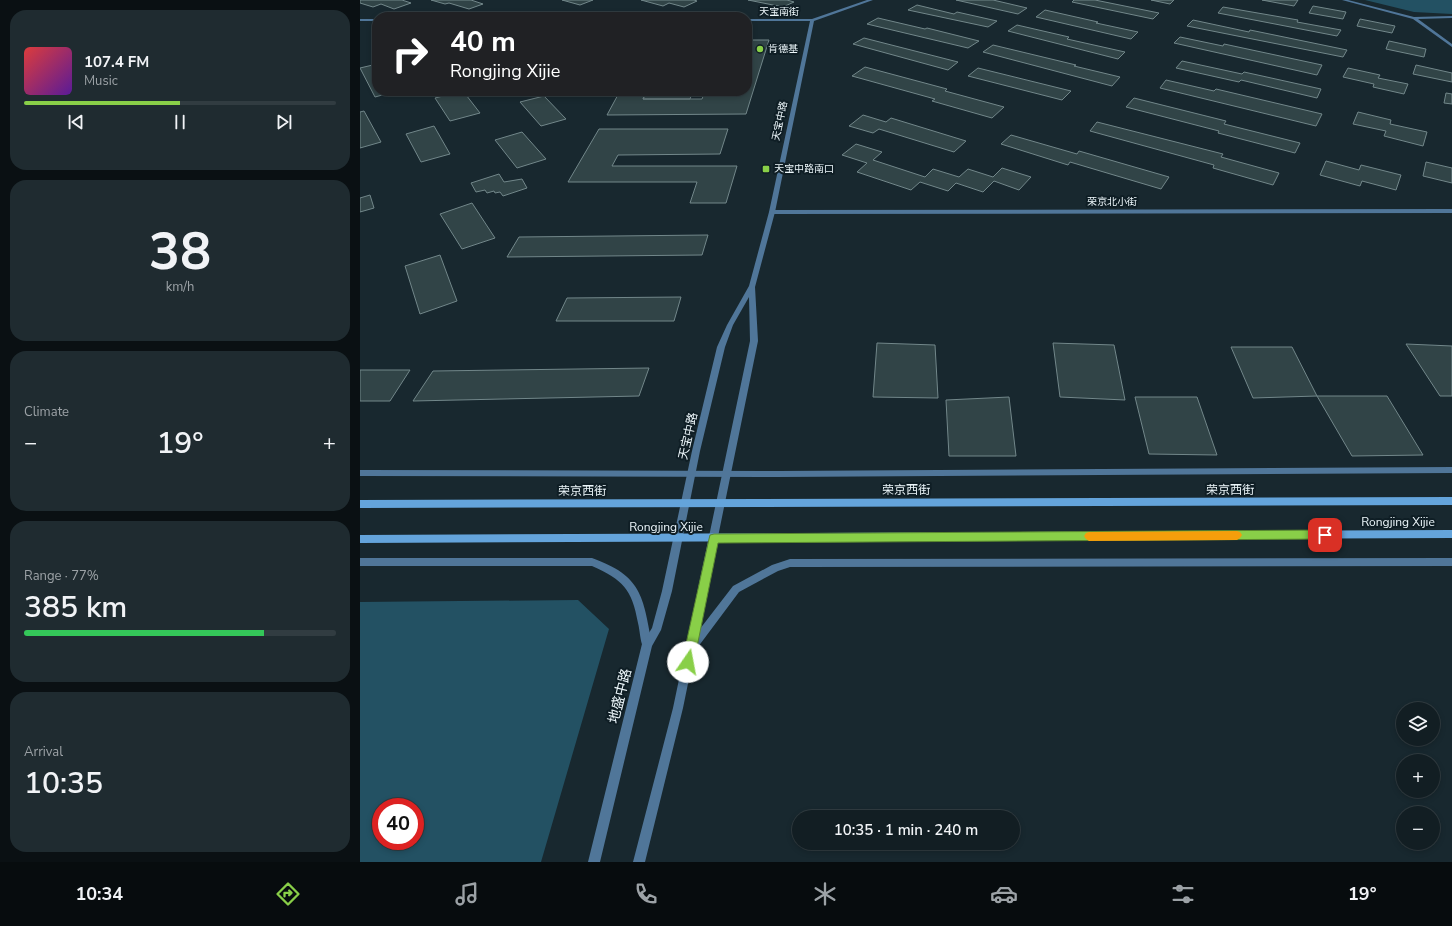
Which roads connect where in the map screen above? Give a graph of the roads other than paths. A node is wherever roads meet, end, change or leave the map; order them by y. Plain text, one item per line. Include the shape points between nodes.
1 (871, 0) edge
2 (1344, 0) edge
3 (1414, 18) junction
4 (1452, 18) edge
5 (360, 20) edge
6 (372, 20) edge
7 (752, 20) edge
8 (812, 20) junction
9 (1452, 46) edge
10 (1452, 211) edge
11 (772, 212) junction
12 (752, 286) junction
13 (1452, 470) edge
14 (360, 473) edge
15 (691, 474) junction
16 (727, 474) junction
17 (1452, 501) edge
18 (685, 503) junction
19 (721, 503) junction
20 (360, 504) edge
21 (1452, 534) edge
22 (360, 539) edge
23 (677, 539) junction
24 (714, 539) junction
25 (360, 562) edge
26 (1452, 562) edge
27 (647, 644) junction
28 (691, 647) junction
29 (594, 862) edge
30 (639, 862) edge

1 - 8 street
2 - 3 street
3 - 4 street
3 - 9 street
5 - 6 street
7 - 8 street, 天宝南街
8 - 11 street, 天宝中路
10 - 11 street, 荣京北小街
11 - 12 street, 天宝中路
12 - 15 street, 天宝中路 via 730,324 721,347
12 - 16 street, 天宝中路 via 754,341
13 - 16 street
14 - 15 street
15 - 16 street
15 - 18 street, 天宝中路
16 - 19 street, 天宝中路
17 - 19 main road, 荣京西街
18 - 19 main road, 荣京西街
18 - 20 main road, 荣京西街
18 - 23 street, 天宝中路
19 - 24 street, 天宝中路
21 - 24 main road, Rongjing Xijie
22 - 23 main road, Rongjing Xijie
23 - 24 main road, Rongjing Xijie
23 - 27 street, 地盛中路 via 667,592 656,630
24 - 28 street
25 - 27 street via 592,562 624,578 638,598
26 - 28 street via 790,563 774,568 736,589
27 - 29 street, 地盛中路
28 - 30 street

